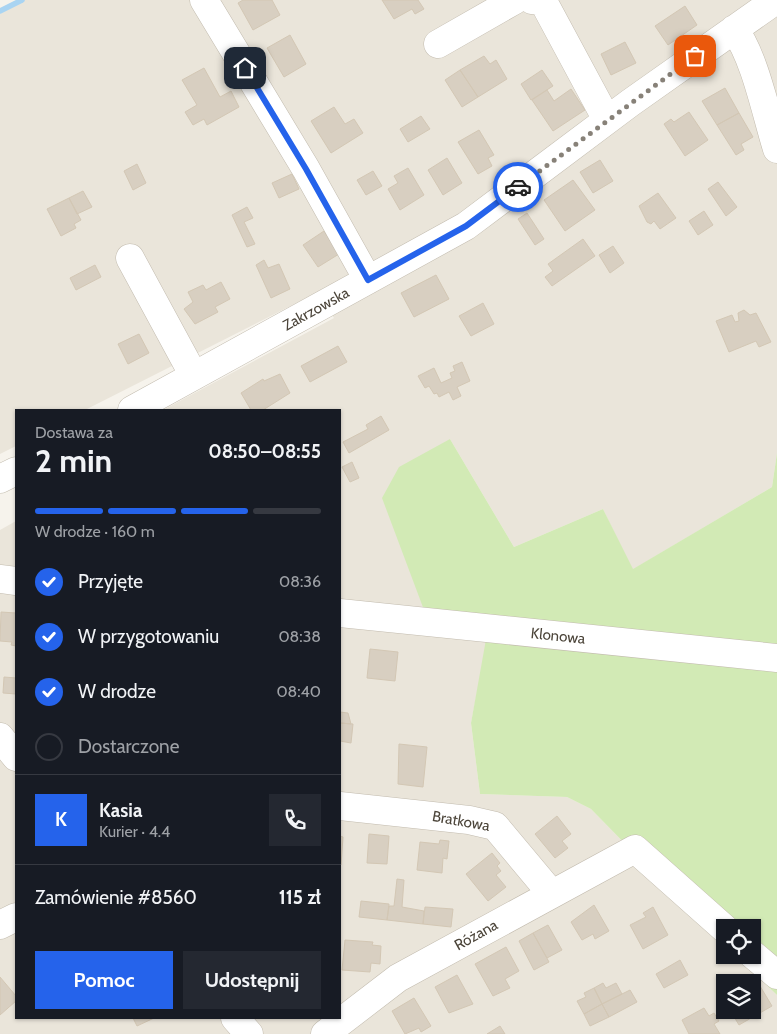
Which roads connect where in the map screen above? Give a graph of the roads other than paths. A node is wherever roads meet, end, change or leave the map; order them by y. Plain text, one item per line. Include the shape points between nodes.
1 (204, 0) edge
2 (515, 0) edge
3 (532, 0) edge
4 (776, 0) edge
5 (734, 29) junction
6 (438, 44) dead end
7 (607, 120) junction
8 (777, 149) edge
9 (130, 258) dead end
10 (368, 280) junction
11 (194, 376) junction
12 (134, 409) edge
13 (15, 472) edge
14 (0, 479) edge
15 (0, 579) edge
16 (15, 581) edge
17 (341, 613) edge
18 (777, 658) edge
19 (0, 737) edge
20 (15, 756) edge
21 (341, 806) edge
22 (552, 893) junction
23 (15, 918) edge
24 (716, 921) edge
25 (0, 925) edge
26 (761, 962) edge
27 (777, 975) edge
28 (236, 1019) edge
29 (249, 1034) edge
30 (324, 1034) edge

1 - 10 street via 306,169
2 - 6 street
3 - 7 street via 543,2
4 - 5 street, Zakrzowska
5 - 7 street, Zakrzowska
5 - 8 street via 756,79
7 - 10 street, Zakrzowska via 466,226
9 - 11 street
10 - 11 street, Zakrzowska
11 - 12 street, Zakrzowska
13 - 14 street
15 - 16 street
17 - 18 street, Klonowa
19 - 20 street
21 - 22 street, Bratkowa via 469,820 495,826
22 - 24 street, Różana via 635,849
22 - 30 street, Różana via 398,978
23 - 25 street
26 - 27 street
28 - 29 street

